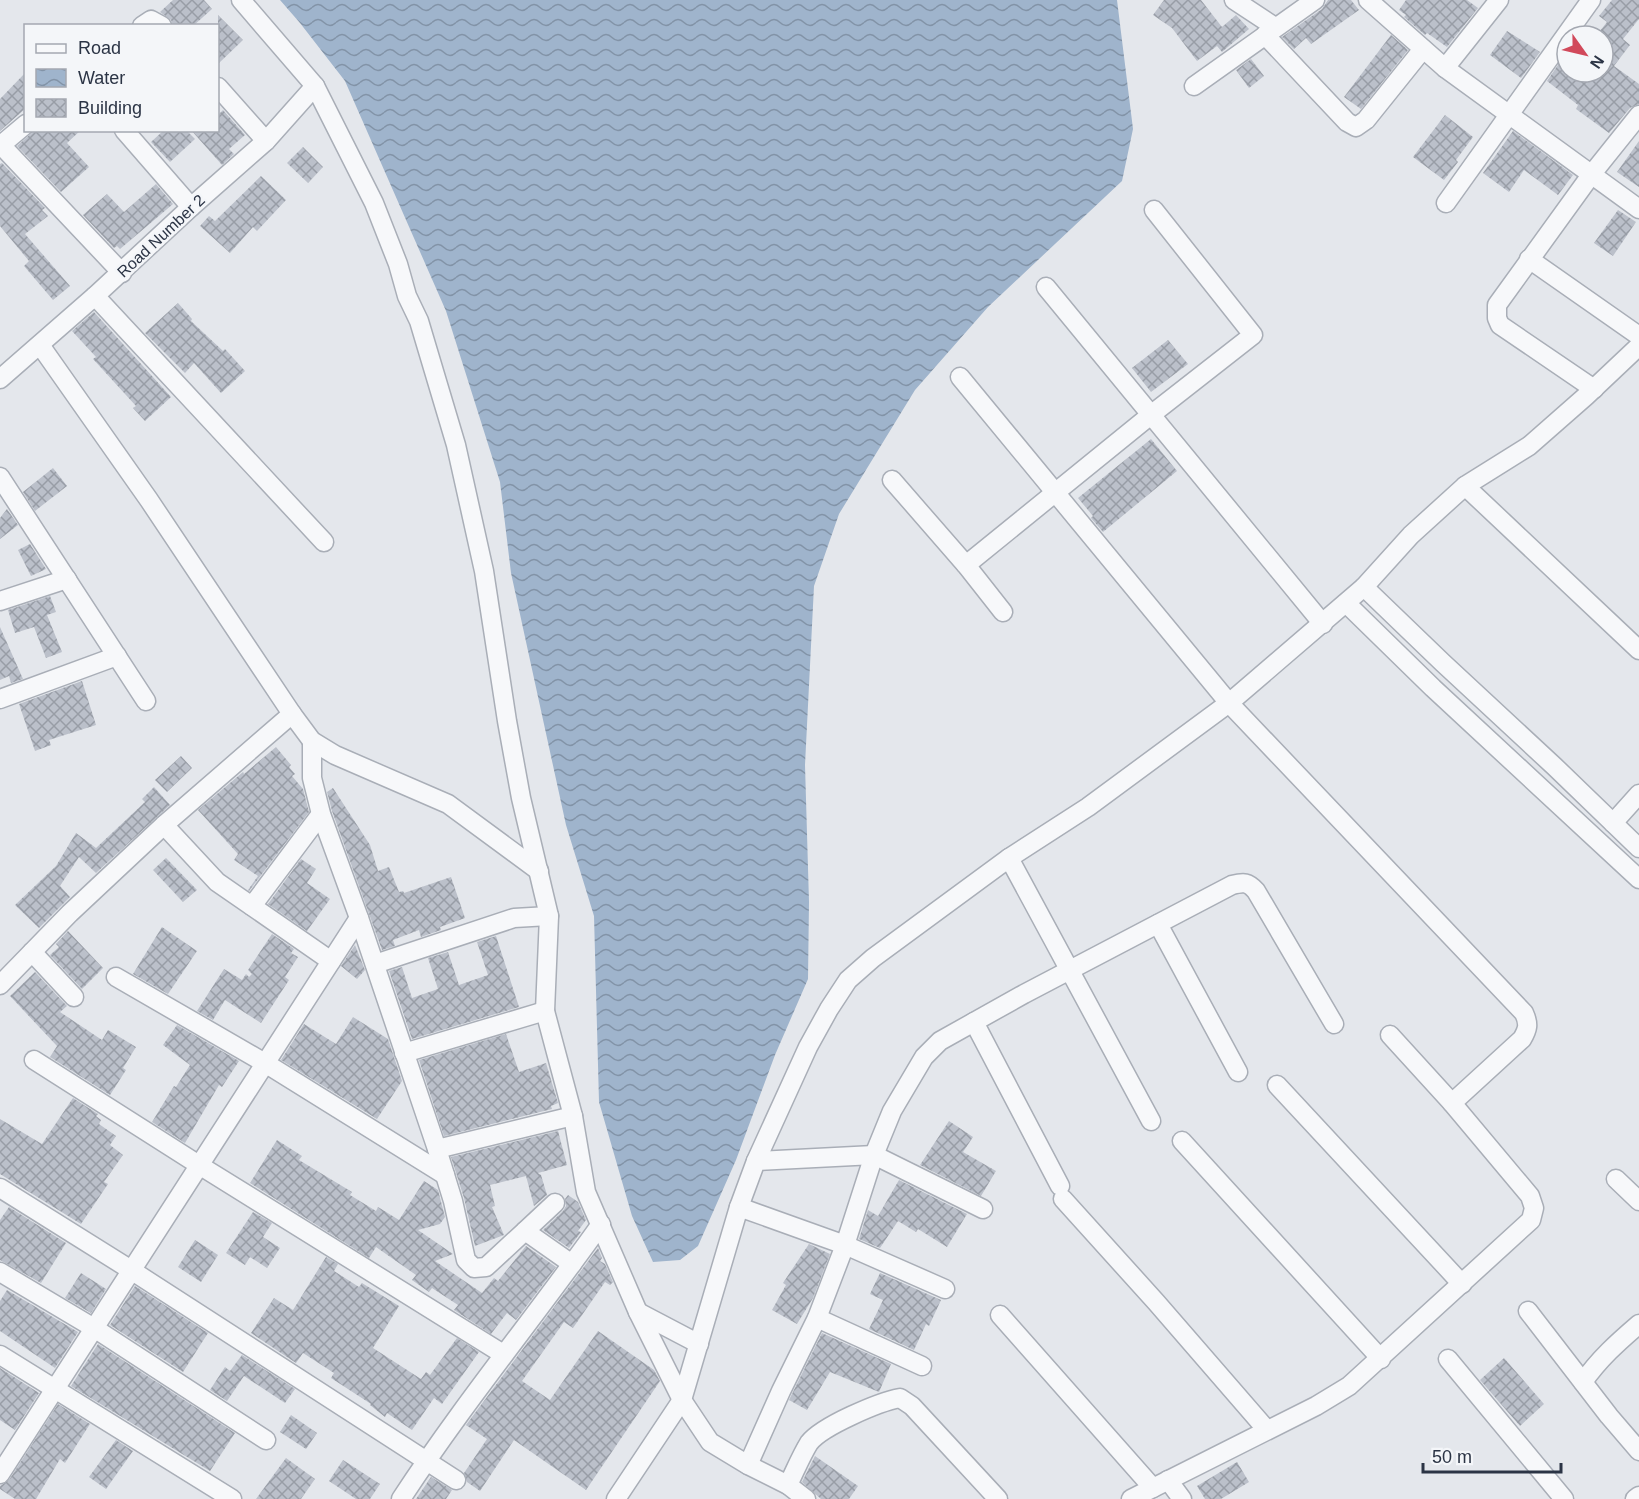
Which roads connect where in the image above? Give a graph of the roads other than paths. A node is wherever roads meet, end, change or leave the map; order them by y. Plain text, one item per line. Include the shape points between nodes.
1 (241, 0) edge
2 (1234, 0) edge
3 (1315, 0) edge
4 (1368, 0) edge
5 (1591, 0) edge
6 (1492, 2) edge
7 (145, 24) edge
8 (158, 24) edge
9 (1270, 31) junction
10 (1423, 49) junction
11 (1445, 68) junction
12 (315, 86) junction
13 (1194, 86) dead end
14 (219, 88) edge
15 (1509, 115) junction
16 (1639, 115) edge
17 (24, 126) edge
18 (126, 132) edge
19 (266, 141) junction
20 (0, 144) edge
21 (1591, 175) junction
22 (1446, 203) dead end
23 (191, 207) junction
24 (1639, 209) edge
25 (1154, 210) dead end
26 (1528, 259) junction
27 (122, 273) junction
28 (1046, 287) dead end
29 (95, 296) junction
30 (1639, 336) edge
31 (40, 345) junction
32 (1639, 346) edge
33 (960, 377) dead end
34 (0, 379) edge
35 (1594, 389) junction
36 (1152, 414) junction
37 (0, 477) edge
38 (892, 480) dead end
39 (1465, 486) junction
40 (1054, 493) junction
41 (324, 542) dead end
42 (966, 566) junction
43 (67, 579) junction
44 (1364, 587) junction
45 (0, 601) edge
46 (1346, 603) junction
47 (1003, 612) dead end
48 (1323, 624) junction
49 (1639, 650) edge
50 (117, 656) junction
51 (0, 699) edge
52 (146, 701) dead end
53 (1229, 703) junction
54 (292, 714) junction
55 (312, 741) junction
56 (1639, 794) edge
57 (321, 814) junction
58 (1613, 823) junction
59 (164, 825) junction
60 (1639, 848) edge
61 (1009, 858) junction
62 (539, 871) junction
63 (1639, 879) edge
64 (252, 906) junction
65 (549, 916) junction
66 (359, 918) junction
67 (1158, 924) junction
68 (32, 952) junction
69 (331, 961) junction
70 (375, 963) junction
71 (1068, 971) junction
72 (116, 976) dead end
73 (0, 985) edge
74 (74, 997) dead end
75 (545, 1011) junction
76 (974, 1022) junction
77 (1334, 1024) dead end
78 (1389, 1035) dead end
79 (404, 1053) junction
80 (34, 1060) dead end
81 (265, 1063) junction
82 (1238, 1072) dead end
83 (1277, 1085) dead end
84 (1452, 1103) junction
85 (573, 1116) junction
86 (1151, 1121) dead end
87 (1182, 1141) dead end
88 (437, 1149) junction
89 (874, 1155) junction
90 (756, 1161) junction
91 (199, 1165) junction
92 (445, 1175) junction
93 (1616, 1179) dead end
94 (0, 1188) edge
95 (1639, 1201) edge
96 (555, 1203) dead end
97 (739, 1207) junction
98 (983, 1209) dead end
99 (601, 1224) junction
100 (525, 1230) junction
101 (844, 1245) junction
102 (572, 1264) junction
103 (131, 1270) junction
104 (0, 1272) edge
105 (1462, 1284) junction
106 (945, 1289) dead end
107 (1528, 1311) dead end
108 (638, 1312) junction
109 (1000, 1315) dead end
110 (817, 1318) junction
111 (1639, 1324) edge
112 (94, 1328) junction
113 (699, 1344) junction
114 (503, 1354) junction
115 (0, 1355) edge
116 (1381, 1359) junction
117 (1448, 1359) dead end
118 (922, 1366) dead end
119 (1583, 1382) junction
120 (55, 1389) junction
121 (682, 1400) junction
122 (1267, 1430) junction
123 (266, 1440) dead end
124 (1639, 1451) edge
125 (427, 1460) junction
126 (748, 1465) junction
127 (0, 1474) edge
128 (456, 1480) dead end
129 (1160, 1484) junction
130 (788, 1485) junction
131 (1639, 1496) edge
132 (232, 1499) edge
133 (401, 1499) edge
134 (616, 1499) edge
135 (806, 1499) edge
136 (998, 1499) edge
137 (1131, 1499) edge
138 (1182, 1499) edge
139 (1564, 1499) edge
140 (1635, 1499) edge

1 - 12 street
2 - 9 street
3 - 9 street
4 - 10 street
5 - 15 street
6 - 11 street
7 - 8 street via 151,20
9 - 10 street via 1347,122 1356,127 1366,120
9 - 13 street
10 - 11 street
11 - 15 street
12 - 19 street, Road Number 2
12 - 62 street via 374,203 398,264 456,445 484,572 521,798
14 - 19 street
15 - 21 street
15 - 22 street
16 - 21 street
17 - 20 street
18 - 23 street
19 - 23 street, Road Number 2
20 - 27 street
21 - 24 street
21 - 26 street
23 - 27 street, Road Number 2
25 - 36 street via 1253,335
26 - 30 street
26 - 35 street via 1497,305 1500,325
27 - 29 street, Road Number 2
28 - 36 street
29 - 31 street, Road Number 2
29 - 41 street
31 - 34 street, Road Number 2
31 - 54 street
32 - 35 street
33 - 40 street
35 - 39 street via 1529,446
36 - 40 street
36 - 48 street
37 - 43 street
38 - 42 street
39 - 44 street via 1411,534
39 - 49 street
40 - 42 street
40 - 53 street
42 - 47 street
43 - 45 street
43 - 50 street
44 - 46 street
44 - 58 street
46 - 48 street
46 - 63 street
48 - 53 street
50 - 51 street
50 - 52 street
53 - 61 street via 1088,807
53 - 84 street via 1524,1013 1528,1029 1522,1039
54 - 55 street
54 - 59 street
55 - 57 street via 312,778
55 - 62 street via 335,755 448,804
56 - 58 street
57 - 64 street
57 - 66 street
58 - 60 street
59 - 64 street via 217,882
59 - 68 street
61 - 71 street
61 - 90 street via 848,980 808,1047
62 - 65 street
64 - 69 street
65 - 70 street via 514,918
65 - 75 street
66 - 69 street
66 - 70 street
67 - 71 street
67 - 77 street via 1232,885 1250,884
67 - 82 street
68 - 73 street
68 - 74 street
69 - 81 street
70 - 79 street
71 - 76 street
71 - 86 street
72 - 81 street
75 - 79 street
75 - 85 street
76 - 89 street via 940,1041 924,1057 892,1111
76 - 122 street via 1061,1193
78 - 84 street
79 - 88 street
80 - 91 street
81 - 91 street
81 - 92 street
83 - 105 street
84 - 105 street via 1530,1196 1534,1209 1531,1220
85 - 88 street
85 - 99 street via 586,1192
87 - 116 street
88 - 92 street
89 - 90 street
89 - 98 street
89 - 101 street
90 - 97 street
91 - 103 street
91 - 114 street
92 - 100 street via 466,1260 474,1268 486,1266
93 - 95 street
94 - 103 street
96 - 100 street
97 - 101 street
97 - 113 street
99 - 102 street
99 - 108 street
100 - 102 street
101 - 106 street
101 - 110 street
102 - 114 street
103 - 112 street
103 - 125 street
104 - 112 street
105 - 116 street
107 - 119 street
108 - 113 street
108 - 121 street
109 - 129 street
110 - 118 street
110 - 126 street
111 - 119 street via 1607,1351
112 - 120 street
112 - 123 street
113 - 121 street
114 - 125 street
115 - 120 street
116 - 122 street via 1350,1386
117 - 139 street
119 - 124 street
120 - 127 street
120 - 132 street
121 - 126 street via 710,1442
121 - 134 street
122 - 129 street
125 - 128 street
125 - 133 street
126 - 130 street
129 - 137 street
129 - 138 street
130 - 135 street
130 - 136 street via 816,1436 900,1398 912,1406
131 - 140 street

